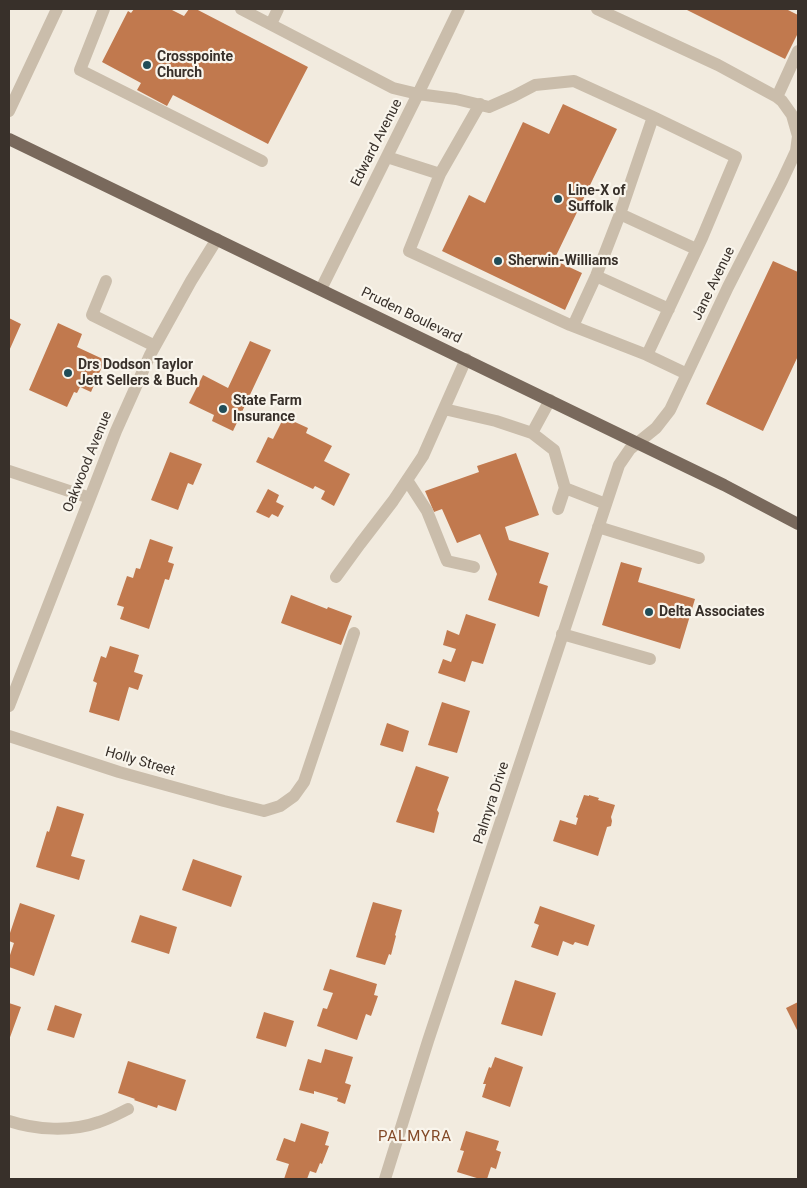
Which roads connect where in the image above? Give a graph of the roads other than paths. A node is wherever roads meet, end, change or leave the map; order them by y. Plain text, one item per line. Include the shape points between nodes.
1 (57, 9) edge
2 (104, 9) edge
3 (241, 9) edge
4 (278, 9) edge
5 (459, 9) edge
6 (597, 9) edge
7 (271, 24) junction
8 (798, 50) edge
9 (418, 94) junction
10 (777, 97) junction
11 (480, 104) junction
12 (9, 111) edge
13 (654, 117) junction
14 (797, 129) edge
15 (9, 139) edge
16 (387, 157) junction
17 (262, 161) dead end
18 (440, 174) junction
19 (620, 214) junction
20 (217, 239) junction
21 (696, 250) junction
22 (596, 276) junction
23 (106, 282) dead end
24 (321, 289) junction
25 (669, 308) junction
26 (574, 326) junction
27 (155, 346) junction
28 (647, 355) junction
29 (466, 359) junction
30 (688, 374) junction
31 (550, 400) junction
32 (444, 410) junction
33 (532, 433) junction
34 (638, 443) junction
35 (9, 471) edge
36 (407, 480) junction
37 (566, 488) junction
38 (90, 498) junction
39 (606, 504) junction
40 (558, 509) dead end
41 (798, 524) edge
42 (598, 527) junction
43 (699, 558) dead end
44 (474, 567) dead end
45 (336, 577) dead end
46 (354, 634) dead end
47 (562, 634) junction
48 (650, 659) dead end
49 (9, 706) edge
50 (9, 736) edge
51 (128, 1109) dead end
52 (9, 1121) edge
53 (385, 1179) edge

1 - 12 street
2 - 17 street via 80,70
3 - 7 street
4 - 7 street
5 - 9 street, Edward Avenue
6 - 10 street
7 - 9 street via 393,88
8 - 10 street
9 - 11 street
9 - 16 street, Edward Avenue
10 - 14 street via 792,115
11 - 13 street via 489,107 534,85 574,81
11 - 18 street
13 - 19 street
13 - 21 street via 736,156
14 - 30 street, Jane Avenue via 796,151
15 - 20 main road, Pruden Boulevard
16 - 18 street
16 - 24 street, Edward Avenue
18 - 26 street via 410,251
19 - 21 street
19 - 22 street
20 - 24 main road, Pruden Boulevard
20 - 27 street, Oakwood Avenue
21 - 25 street
22 - 25 street
22 - 26 street
23 - 27 street via 92,315
24 - 29 main road, Pruden Boulevard
25 - 28 street
26 - 28 street
27 - 38 street, Oakwood Avenue
28 - 30 street
29 - 31 main road, Pruden Boulevard
29 - 32 street
30 - 34 street, Jane Avenue via 670,410
31 - 33 street
31 - 34 main road, Pruden Boulevard
32 - 33 street via 496,421
32 - 36 street via 423,456
33 - 37 street via 554,450
34 - 39 street, Palmyra Drive via 619,465
34 - 41 main road, Pruden Boulevard
35 - 38 street
36 - 44 street via 427,511 447,561
36 - 45 street
37 - 39 street
37 - 40 street
38 - 49 street, Oakwood Avenue
39 - 42 street, Palmyra Drive
42 - 43 street
42 - 47 street, Palmyra Drive
46 - 50 street, Holly Street via 304,782 294,796 280,806 264,811 119,772
47 - 48 street
47 - 53 street, Palmyra Drive
51 - 52 street via 98,1123 71,1128 43,1128

